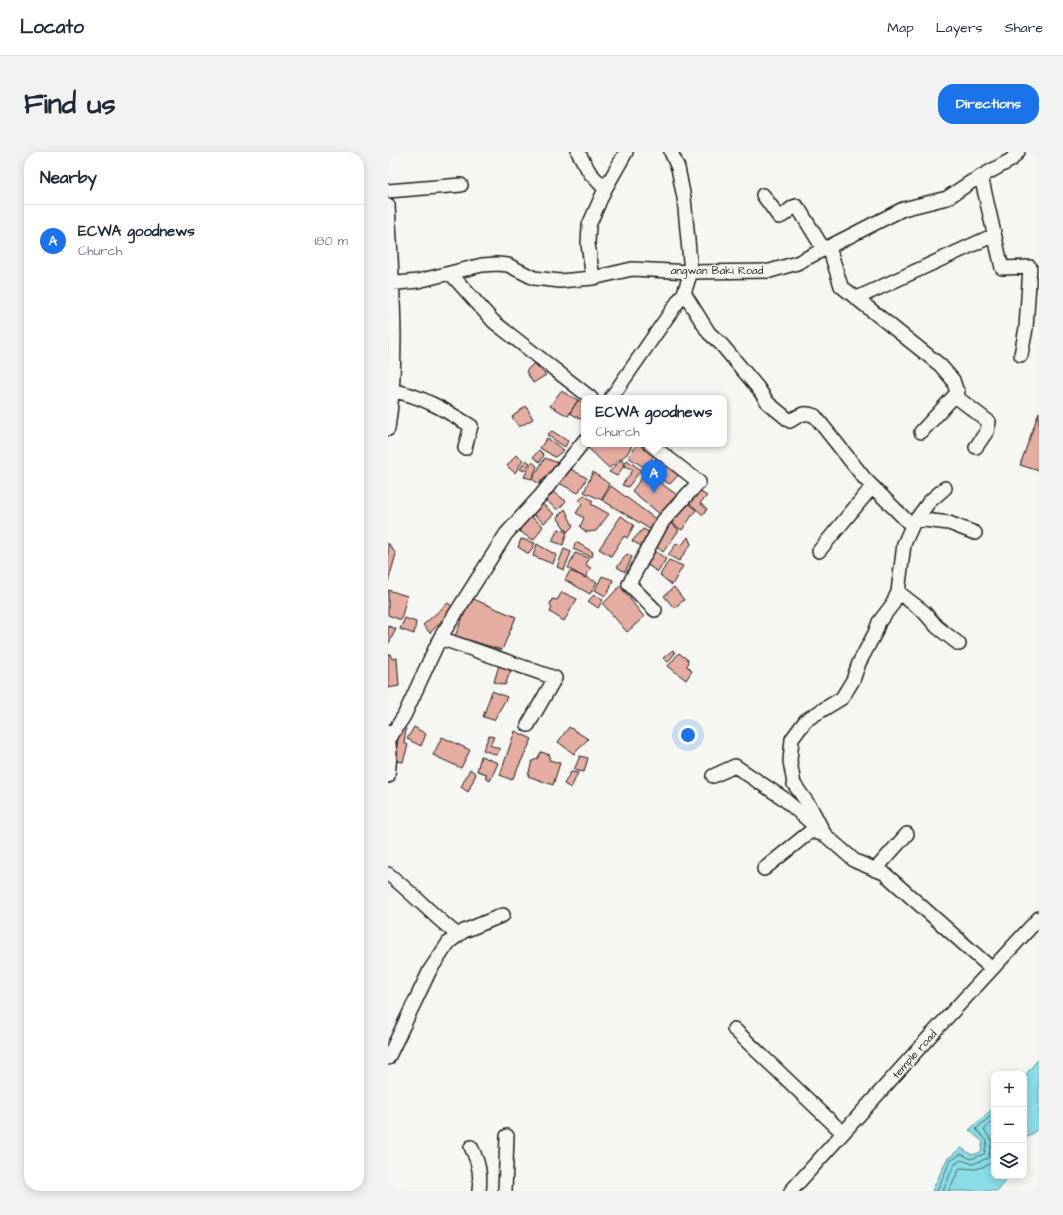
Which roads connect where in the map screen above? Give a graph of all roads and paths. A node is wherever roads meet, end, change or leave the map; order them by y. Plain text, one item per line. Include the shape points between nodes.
1 (578, 152) edge
2 (626, 152) edge
3 (674, 152) edge
4 (1018, 152) edge
5 (982, 176) junction
6 (461, 185) dead end
7 (605, 189) junction
8 (388, 191) edge
9 (763, 195) dead end
10 (388, 205) edge
11 (994, 235) junction
12 (827, 248) junction
13 (691, 272) junction
14 (450, 273) junction
15 (593, 278) junction
16 (390, 284) edge
17 (684, 294) junction
18 (856, 298) junction
19 (1021, 355) dead end
20 (394, 391) junction
21 (958, 392) junction
22 (587, 395) edge
23 (613, 395) edge
24 (388, 429) edge
25 (921, 432) dead end
26 (581, 444) edge
27 (654, 447) edge
28 (976, 447) dead end
29 (466, 448) dead end
30 (872, 487) junction
31 (945, 488) dead end
32 (914, 523) junction
33 (975, 533) dead end
34 (819, 551) dead end
35 (898, 592) junction
36 (655, 610) dead end
37 (440, 638) junction
38 (959, 644) dead end
39 (528, 725) dead end
40 (388, 736) edge
41 (388, 776) edge
42 (713, 776) dead end
43 (907, 834) dead end
44 (825, 835) junction
45 (764, 869) dead end
46 (875, 870) junction
47 (388, 874) edge
48 (503, 915) dead end
49 (1039, 918) edge
50 (458, 935) junction
51 (992, 969) junction
52 (734, 1029) dead end
53 (388, 1058) edge
54 (843, 1134) junction
55 (507, 1136) dead end
56 (471, 1147) dead end
57 (479, 1191) edge
58 (505, 1191) edge
59 (791, 1191) edge

1 - 7 street via 590,173
2 - 7 street
3 - 13 street via 684,198
4 - 5 street, angwan Baki Road via 1011,160
5 - 11 street
5 - 12 street, angwan Baki Road via 947,198 903,209
6 - 8 street
7 - 15 street via 589,225 588,244
9 - 12 street via 779,217 796,206
10 - 16 street
11 - 18 street
11 - 19 street via 1002,268 1030,267 1026,328
12 - 13 street, angwan Baki Road via 797,263 770,271
12 - 18 street via 841,286
13 - 15 street, angwan Baki Road via 632,269
13 - 17 street
14 - 15 street, angwan Baki Road via 498,264 508,265 543,280
14 - 16 street, angwan Baki Road
14 - 22 street via 494,322
16 - 20 street
17 - 23 street
17 - 30 street via 709,333 721,344 768,403 790,422 802,414 809,413 815,416
18 - 21 street via 940,365 953,380
20 - 24 street
20 - 29 street via 410,394 471,426
21 - 25 street
21 - 28 street via 959,399 988,422 987,431
26 - 37 street via 542,494 506,534
27 - 36 street via 699,482 663,521 629,584
30 - 32 street
30 - 34 street
31 - 32 street via 929,502
32 - 33 street via 949,523
32 - 35 street via 904,544
35 - 38 street
35 - 44 street via 879,622 876,633 842,698 806,720 792,739 790,761 794,784 811,808
37 - 39 street via 554,678
37 - 40 street via 404,716
40 - 41 street
42 - 44 street via 735,766 783,798
43 - 46 street
44 - 45 street via 811,831
44 - 46 street via 855,861
46 - 51 street via 884,873
47 - 50 street
48 - 50 street via 480,923
49 - 51 street, temple road
50 - 53 street via 449,942 430,970
51 - 54 street, temple road
52 - 54 street
54 - 59 street, temple road
55 - 58 street
56 - 57 street via 481,1175

